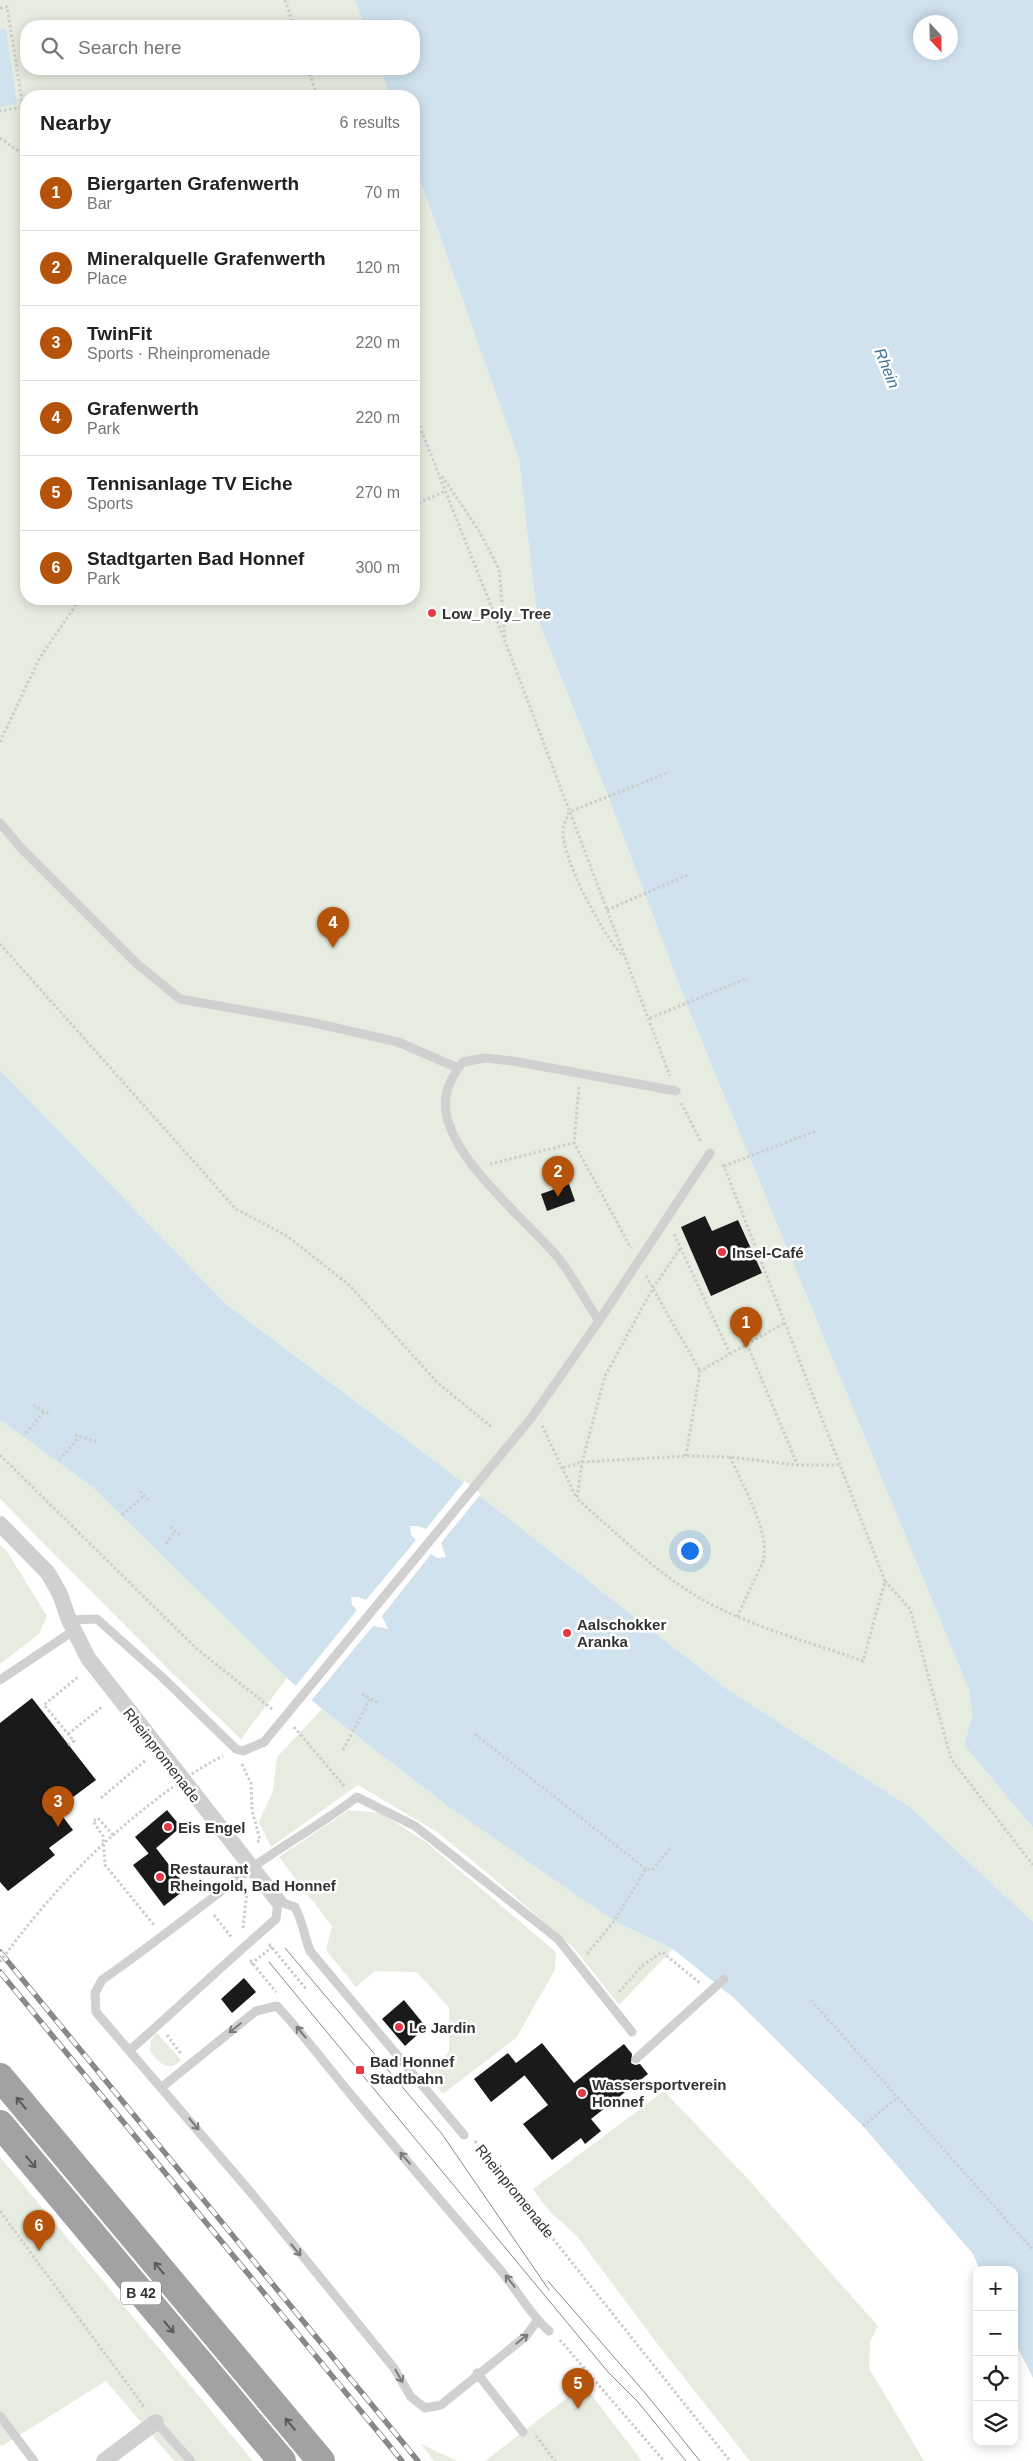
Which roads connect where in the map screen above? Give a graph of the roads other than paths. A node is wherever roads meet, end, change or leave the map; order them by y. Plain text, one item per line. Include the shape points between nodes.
1 (0, 823) edge
2 (458, 1068) junction
3 (676, 1092) road end
4 (710, 1152) road end
5 (599, 1321) junction
6 (0, 1524) edge
7 (71, 1626) junction
8 (0, 1680) edge
9 (250, 1869) junction
10 (278, 1902) junction
11 (724, 1979) dead end
12 (632, 2032) dead end
13 (130, 2050) junction
14 (636, 2059) dead end
15 (0, 2077) edge
16 (162, 2087) junction
17 (0, 2124) edge
18 (464, 2135) road end
19 (538, 2321) junction
20 (549, 2331) road end
21 (477, 2373) junction
22 (0, 2416) edge
23 (156, 2422) joint
24 (523, 2432) road end
25 (34, 2461) edge
26 (104, 2461) edge
27 (191, 2461) edge
28 (282, 2461) edge
29 (321, 2461) edge

1 - 2 lane via 20,848 136,963 180,999 310,1022 398,1042
2 - 3 lane via 463,1062 485,1058
2 - 5 lane via 446,1096 448,1119 461,1150 560,1261
4 - 5 lane
5 - 7 lane, bridge via 534,1414 264,1742 243,1752 236,1749 97,1619
6 - 7 street, Rheinpromenade via 48,1572
7 - 8 lane
7 - 9 street, Rheinpromenade via 93,1664
9 - 10 street, Rheinpromenade
9 - 12 lane via 357,1797 415,1826 558,1939
9 - 13 lane via 102,1980 95,1993 96,2012
10 - 13 lane via 276,1919
10 - 18 lane, Rheinpromenade via 296,1907 310,1951
11 - 14 lane
13 - 16 lane
29 -> 15 highway, B 42
19 -> 16 lane via 507,2277 277,2006 256,2011
16 -> 21 lane via 394,2368 411,2397 426,2408 441,2405
17 -> 28 highway, B 42
19 - 20 lane
21 -> 19 lane via 526,2336
21 - 24 lane
22 - 25 lane
23 - 26 street
23 - 27 lane

